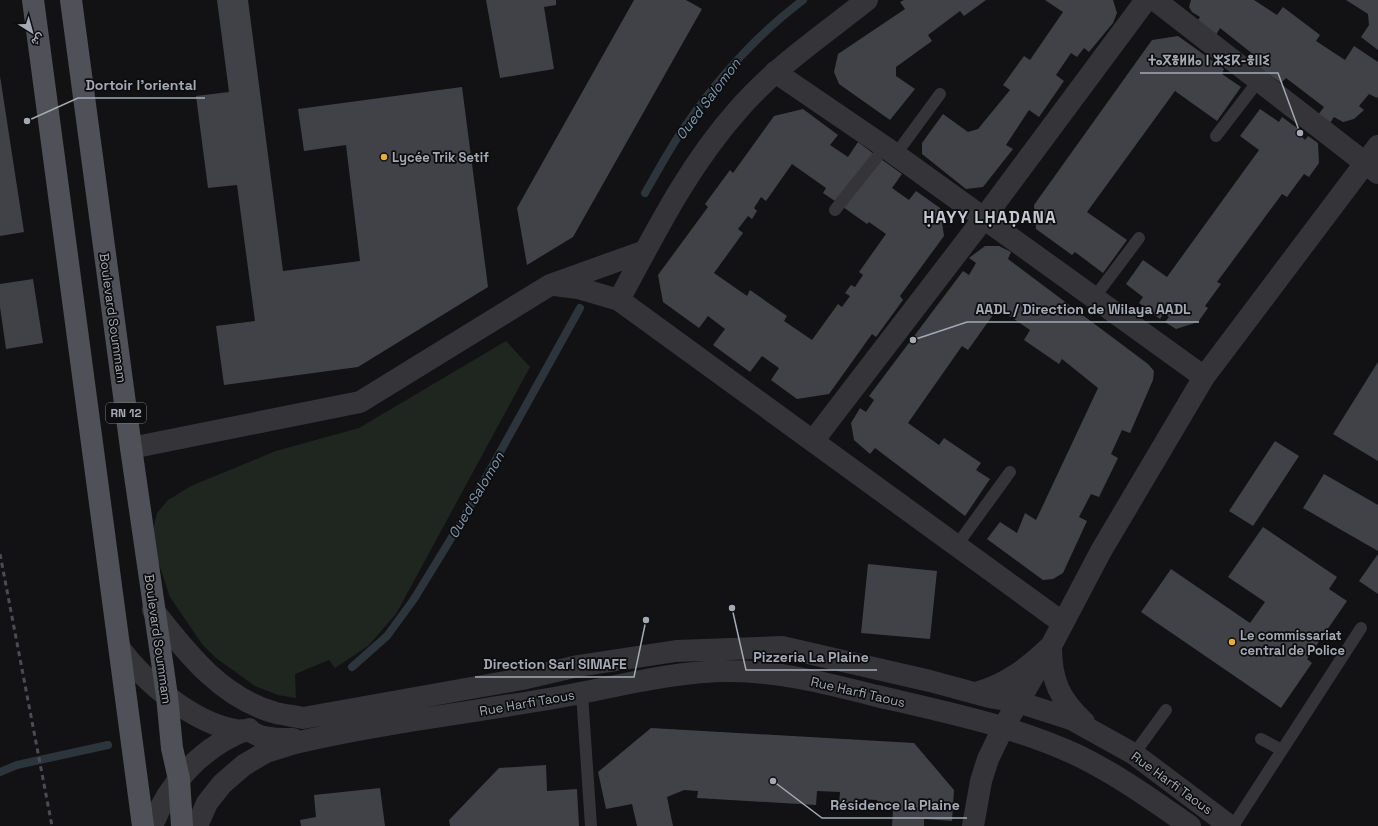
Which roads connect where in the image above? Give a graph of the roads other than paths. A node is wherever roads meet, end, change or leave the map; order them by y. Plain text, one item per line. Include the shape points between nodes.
1 (33, 0) edge
2 (71, 0) edge
3 (867, 0) edge
4 (1146, 0) edge
5 (1155, 0) edge
6 (775, 72) junction
7 (1259, 80) junction
8 (940, 94) dead end
9 (1216, 136) dead end
10 (891, 151) junction
11 (1374, 160) edge
12 (835, 210) dead end
13 (984, 218) junction
14 (1139, 238) dead end
15 (645, 251) junction
16 (550, 285) junction
17 (1094, 298) junction
18 (619, 300) junction
19 (1204, 377) junction
20 (813, 440) junction
21 (130, 448) junction
22 (1010, 472) dead end
23 (957, 545) junction
24 (153, 610) junction
25 (1063, 622) junction
26 (1361, 628) dead end
27 (1051, 646) junction
28 (120, 649) junction
29 (976, 693) junction
30 (582, 694) junction
31 (167, 696) junction
32 (1018, 702) junction
33 (1166, 710) dead end
34 (303, 718) junction
35 (1003, 728) junction
36 (246, 730) junction
37 (1092, 730) junction
38 (313, 739) junction
39 (1261, 739) dead end
40 (1282, 750) junction
41 (1134, 754) junction
42 (179, 779) junction
43 (143, 826) edge
44 (152, 826) edge
45 (182, 826) edge
46 (197, 826) edge
47 (591, 826) edge
48 (973, 826) edge
49 (1190, 826) edge
50 (1230, 826) edge
51 (1233, 826) edge

1 - 28 main road, RN 12
2 - 21 main road, Boulevard Soummam / RN 12
3 - 6 street
4 - 13 street
5 - 7 street
6 - 10 street
6 - 15 street via 738,110 706,150
7 - 9 lane
7 - 11 street
8 - 10 lane
10 - 12 lane
10 - 13 street
11 - 19 street
13 - 17 street
13 - 20 street
14 - 17 lane
15 - 16 street
15 - 18 street
16 - 18 street via 578,288
16 - 21 street via 360,402
17 - 19 street
18 - 20 street
19 - 25 street via 1101,551
20 - 23 street
21 - 24 main road, Boulevard Soummam / RN 12
22 - 23 lane
23 - 25 street
24 - 31 main road, Boulevard Soummam / RN 12
24 - 34 street, Rue Harfi Taous via 188,652 224,688 274,713
25 - 27 street
26 - 40 lane
27 - 29 street via 1017,676
27 - 32 street
27 - 37 street, Rue Harfi Taous via 1051,666 1057,688 1074,713
28 - 31 street, Rue Harfi Taous via 142,674
28 - 43 main road, RN 12
29 - 32 street, Rue Harfi Taous
29 - 34 street, Rue Harfi Taous via 782,647 676,651 578,666 522,679
30 - 35 street, Rue Harfi Taous via 676,676 728,671 770,672 961,715
30 - 38 street, Rue Harfi Taous
30 - 47 lane
31 - 36 street, Rue Harfi Taous via 212,722 236,730
31 - 42 main road, Boulevard Soummam / RN 12 via 172,748
32 - 35 street
32 - 37 street, Rue Harfi Taous via 1071,719
33 - 41 lane
34 - 36 street, Rue Harfi Taous via 264,724
35 - 48 street via 983,773
35 - 49 street, Rue Harfi Taous via 1079,756 1129,784
36 - 38 street, Rue Harfi Taous via 261,736
36 - 42 street, Rue Harfi Taous via 202,755
37 - 41 street, Rue Harfi Taous
38 - 46 street, Rue Harfi Taous via 266,752 244,765 222,784 207,803
39 - 40 lane
40 - 51 lane
41 - 50 street, Rue Harfi Taous
42 - 44 street, Rue Harfi Taous via 163,802
42 - 45 main road, Boulevard Soummam / RN 12

